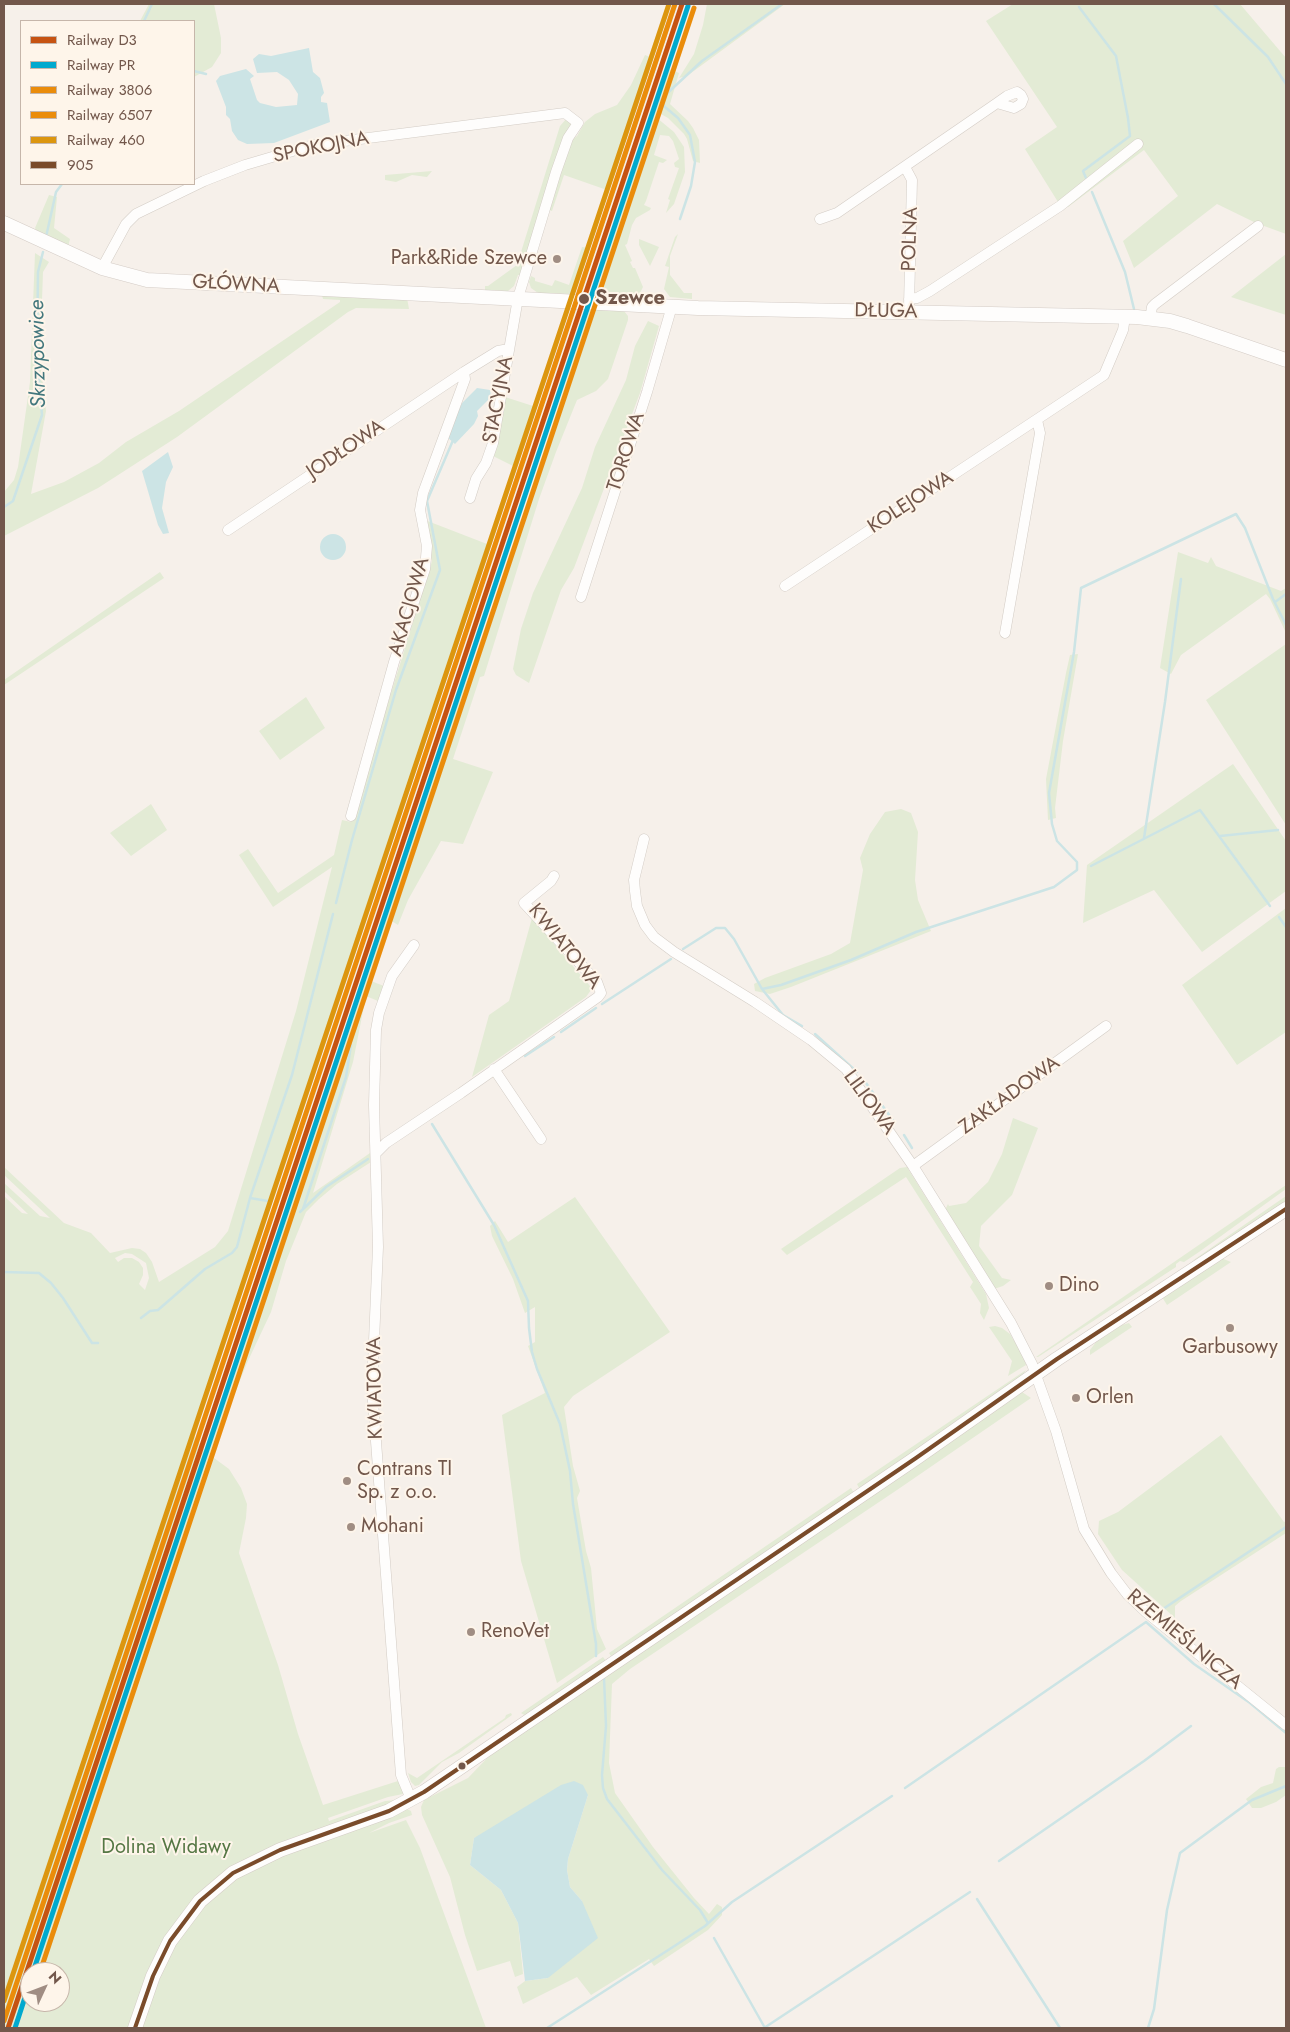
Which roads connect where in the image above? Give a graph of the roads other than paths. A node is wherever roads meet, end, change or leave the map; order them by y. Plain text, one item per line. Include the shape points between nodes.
1 (997, 103) dead end
2 (578, 123) joint
3 (1138, 144) dead end
4 (905, 167) junction
5 (820, 219) dead end
6 (4, 223) edge
7 (1258, 226) dead end
8 (102, 268) junction
9 (480, 296) joint
10 (518, 298) junction
11 (672, 306) junction
12 (908, 306) junction
13 (1125, 317) junction
14 (1150, 318) junction
15 (509, 349) junction
16 (1286, 360) edge
17 (464, 372) junction
18 (1037, 420) junction
19 (470, 498) dead end
20 (228, 530) dead end
21 (785, 586) dead end
22 (580, 596) dead end
23 (1005, 632) dead end
24 (351, 816) dead end
25 (644, 839) dead end
26 (554, 876) dead end
27 (414, 945) dead end
28 (1106, 1026) dead end
29 (494, 1068) junction
30 (540, 1139) dead end
31 (376, 1153) junction
32 (913, 1166) junction
33 (1286, 1209) edge
34 (1036, 1374) junction
35 (1286, 1725) edge
36 (411, 1799) junction
37 (135, 2028) edge

1 - 4 street
2 - 8 street, SPOKOJNA via 565,113 313,145 262,160 204,181 136,214 126,224
2 - 10 street, STACYJNA via 568,138 556,172
3 - 12 street via 1060,206
4 - 5 street via 837,213
4 - 12 street, POLNA via 912,180
6 - 8 main road, GŁÓWNA
7 - 14 street via 1155,304
8 - 9 main road, GŁÓWNA via 126,276 169,282
9 - 10 main road, DŁUGA
10 - 11 main road, DŁUGA
10 - 15 street, STACYJNA
11 - 12 main road, DŁUGA
11 - 22 street, TOROWA
12 - 13 main road, DŁUGA
13 - 14 main road, DŁUGA
13 - 18 street, KOLEJOWA via 1123,330 1104,375
14 - 16 main road, DŁUGA via 1187,326
15 - 17 street, JODŁOWA via 498,351
15 - 19 street, STACYJNA via 492,443
17 - 20 street, JODŁOWA
17 - 24 street, AKACJOWA via 465,379 423,493 420,510 427,546 425,569 394,662
18 - 21 street, KOLEJOWA
18 - 23 street via 1040,434
25 - 32 street, LILIOWA via 634,880 635,891 637,906 654,937 811,1040 846,1069
26 - 29 street, KWIATOWA via 524,903 597,982 601,992 585,1008
27 - 31 street, KWIATOWA via 392,976 379,1013 374,1065
28 - 32 street, ZAKŁADOWA
29 - 30 street
29 - 31 street, KWIATOWA
31 - 36 street, KWIATOWA via 378,1289 372,1388 401,1775
32 - 34 street, LILIOWA via 1010,1323
33 - 34 main road
34 - 35 street, RZEMIEŚLNICZA via 1084,1529 1111,1573 1146,1612
34 - 36 main road
36 - 37 main road via 389,1811 280,1850 233,1873 208,1893 168,1945

